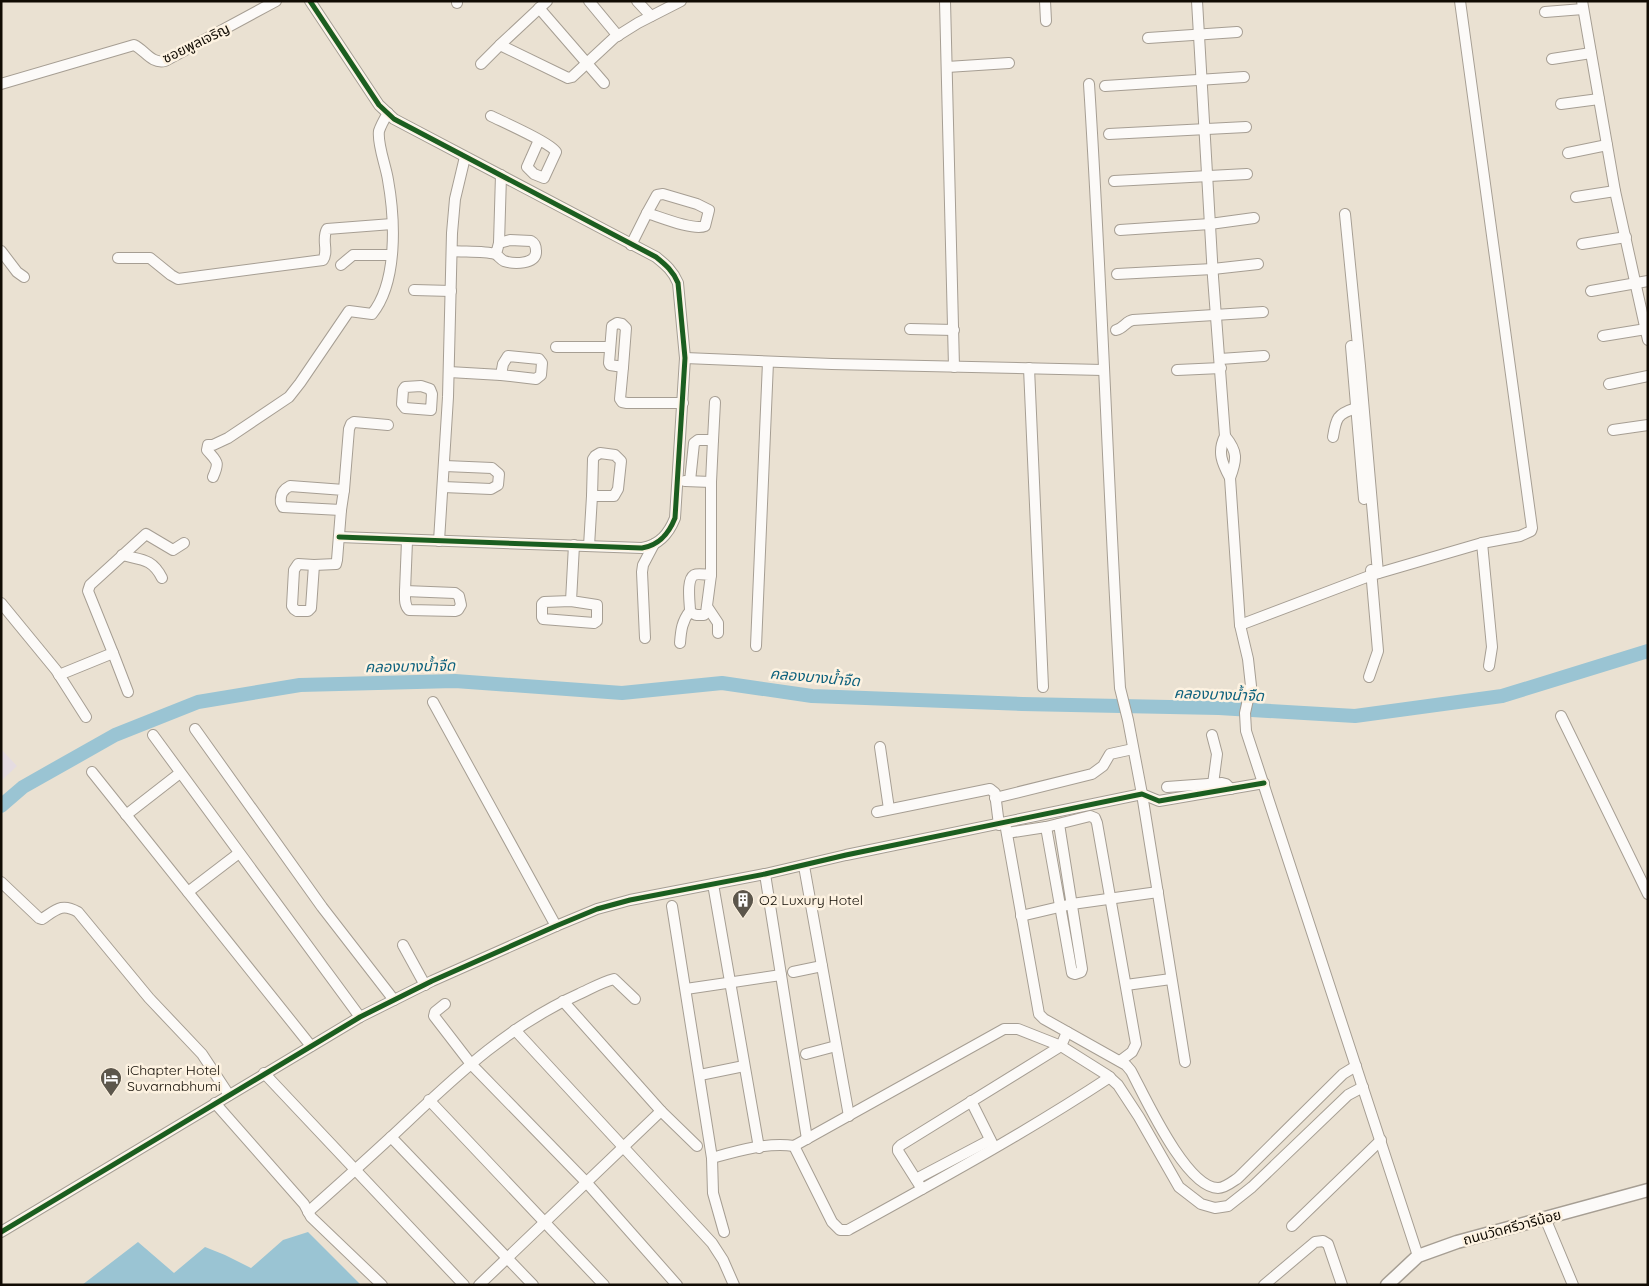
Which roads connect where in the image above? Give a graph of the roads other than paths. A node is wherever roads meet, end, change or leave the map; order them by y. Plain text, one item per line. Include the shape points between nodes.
1 (276, 1) edge
2 (310, 1) edge
3 (589, 1) edge
4 (637, 1) edge
5 (681, 1) edge
6 (945, 1) edge
7 (1045, 1) edge
8 (1197, 1) edge
9 (1460, 1) edge
10 (543, 5) edge
11 (666, 5) edge
12 (1583, 5) edge
13 (1545, 12) dead end
14 (651, 16) junction
15 (1046, 21) dead end
16 (1237, 32) dead end
17 (1199, 35) junction
18 (618, 36) junction
19 (1148, 38) dead end
20 (500, 44) junction
21 (1591, 53) junction
22 (1552, 59) dead end
23 (587, 62) junction
24 (1009, 63) dead end
25 (482, 64) dead end
26 (947, 67) junction
27 (1244, 77) dead end
28 (1202, 80) junction
29 (604, 83) dead end
30 (1, 84) edge
31 (1089, 84) dead end
32 (1105, 86) dead end
33 (1599, 99) junction
34 (1561, 104) dead end
35 (388, 113) junction
36 (491, 116) dead end
37 (1246, 127) dead end
38 (1204, 129) junction
39 (1109, 134) dead end
40 (539, 140) junction
41 (1607, 145) junction
42 (1568, 153) dead end
43 (465, 157) junction
44 (1247, 174) dead end
45 (501, 175) junction
46 (1207, 177) junction
47 (544, 178) junction
48 (1114, 181) dead end
49 (1615, 191) junction
50 (536, 194) junction
51 (1576, 197) dead end
52 (647, 213) junction
53 (1344, 214) dead end
54 (1254, 218) dead end
55 (392, 224) junction
56 (1210, 224) junction
57 (1120, 230) dead end
58 (1626, 237) junction
59 (500, 244) junction
60 (1582, 244) dead end
61 (631, 245) junction
62 (1, 251) edge
63 (452, 251) junction
64 (496, 254) junction
65 (391, 255) junction
66 (118, 258) dead end
67 (1258, 264) dead end
68 (341, 265) dead end
69 (1213, 269) junction
70 (1117, 274) dead end
71 (24, 277) dead end
72 (1648, 280) edge
73 (1636, 283) junction
74 (414, 290) dead end
75 (451, 290) junction
76 (1591, 291) dead end
77 (1263, 312) dead end
78 (1217, 316) junction
79 (910, 329) dead end
80 (1646, 329) junction
81 (954, 330) junction
82 (1116, 330) dead end
83 (1350, 335) dead end
84 (1603, 336) dead end
85 (1648, 340) edge
86 (556, 347) dead end
87 (610, 347) junction
88 (1264, 356) dead end
89 (685, 358) junction
90 (768, 362) junction
91 (1220, 363) junction
92 (623, 367) junction
93 (954, 367) junction
94 (1029, 368) junction
95 (1104, 370) junction
96 (1177, 370) dead end
97 (449, 372) junction
98 (501, 376) dead end
99 (1648, 376) edge
100 (1609, 384) dead end
101 (715, 402) dead end
102 (683, 403) junction
103 (1356, 408) junction
104 (431, 410) dead end
105 (447, 412) junction
106 (388, 425) dead end
107 (1648, 425) edge
108 (1613, 430) dead end
109 (1225, 436) junction
110 (1333, 437) dead end
111 (714, 440) junction
112 (445, 466) junction
113 (213, 477) dead end
114 (1230, 478) junction
115 (678, 481) junction
116 (690, 481) junction
117 (711, 482) junction
118 (443, 487) junction
119 (344, 490) junction
120 (592, 496) junction
121 (342, 510) junction
122 (339, 538) junction
123 (407, 541) junction
124 (440, 541) junction
125 (184, 543) dead end
126 (1482, 543) junction
127 (654, 544) junction
128 (574, 546) junction
129 (589, 546) junction
130 (122, 556) junction
131 (314, 565) dead end
132 (1375, 574) junction
133 (711, 575) junction
134 (162, 578) dead end
135 (405, 591) junction
136 (571, 601) junction
137 (1, 604) edge
138 (708, 608) junction
139 (690, 611) junction
140 (1240, 625) junction
141 (718, 633) dead end
142 (645, 638) dead end
143 (680, 643) dead end
144 (756, 646) dead end
145 (113, 654) junction
146 (1489, 666) dead end
147 (59, 675) junction
148 (1369, 677) dead end
149 (1044, 687) dead end
150 (128, 692) dead end
151 (433, 702) dead end
152 (1561, 716) dead end
153 (86, 717) dead end
154 (195, 729) dead end
155 (153, 735) dead end
156 (1212, 735) dead end
157 (880, 747) dead end
158 (1134, 749) junction
159 (92, 772) dead end
160 (180, 774) junction
161 (1264, 782) junction
162 (1213, 784) junction
163 (1167, 787) dead end
164 (1231, 789) junction
165 (1143, 794) junction
166 (995, 798) junction
167 (889, 809) junction
168 (876, 812) dead end
169 (126, 815) junction
170 (1058, 824) junction
171 (1004, 827) junction
172 (1046, 827) junction
173 (239, 853) junction
174 (804, 866) junction
175 (765, 874) junction
176 (1, 882) edge
177 (713, 884) junction
178 (188, 892) junction
179 (1158, 892) junction
180 (1648, 894) edge
181 (1111, 899) junction
182 (1067, 905) junction
183 (672, 906) dead end
184 (1021, 916) junction
185 (556, 926) junction
186 (404, 945) dead end
187 (822, 966) junction
188 (793, 972) dead end
189 (781, 975) junction
190 (1171, 979) junction
191 (729, 982) junction
192 (425, 985) junction
193 (1126, 985) junction
194 (686, 989) junction
195 (635, 999) dead end
196 (394, 1000) junction
197 (563, 1001) junction
198 (445, 1004) dead end
199 (360, 1017) junction
200 (515, 1030) junction
201 (1067, 1032) junction
202 (311, 1046) junction
203 (836, 1046) junction
204 (1061, 1046) junction
205 (806, 1054) dead end
206 (1120, 1062) junction
207 (1184, 1062) dead end
208 (470, 1064) junction
209 (744, 1066) junction
210 (1356, 1066) junction
211 (264, 1073) junction
212 (700, 1075) junction
213 (1110, 1077) junction
214 (1363, 1087) junction
215 (228, 1095) junction
216 (429, 1100) junction
217 (970, 1101) junction
218 (215, 1103) junction
219 (661, 1111) junction
220 (848, 1116) junction
221 (391, 1137) junction
222 (807, 1139) junction
223 (1381, 1140) junction
224 (992, 1144) junction
225 (697, 1146) dead end
226 (794, 1146) junction
227 (625, 1147) junction
228 (759, 1148) junction
229 (1178, 1156) junction
230 (712, 1158) junction
231 (1166, 1166) junction
232 (355, 1170) junction
233 (916, 1179) junction
234 (587, 1183) junction
235 (922, 1189) junction
236 (1648, 1190) edge
237 (308, 1212) junction
238 (1545, 1218) junction
239 (546, 1222) junction
240 (1292, 1226) dead end
241 (1, 1232) edge
242 (724, 1232) dead end
243 (1418, 1256) junction
244 (508, 1258) junction
245 (382, 1285) edge
246 (464, 1285) edge
247 (479, 1285) edge
248 (533, 1285) edge
249 (604, 1285) edge
250 (676, 1285) edge
251 (734, 1285) edge
252 (1264, 1285) edge
253 (1342, 1285) edge
254 (1387, 1285) edge
255 (1574, 1285) edge

1 - 30 street, ซอยพูลเจริญ via 165,61 154,61 134,45
2 - 35 street via 379,105
3 - 18 street
4 - 14 street
5 - 11 street
6 - 26 street
7 - 15 street
8 - 17 street
9 - 126 street via 1532,524 1531,531 1520,536
10 - 20 street
10 - 23 street
11 - 14 street
12 - 13 street
12 - 21 street
14 - 18 street
16 - 17 street
17 - 19 street
17 - 28 street
18 - 23 street
20 - 23 street via 568,78
20 - 25 street
21 - 22 street
21 - 33 street
23 - 29 street
24 - 26 street
26 - 81 street
27 - 28 street
28 - 32 street
28 - 38 street
31 - 95 street
33 - 34 street
33 - 41 street
35 - 43 street
35 - 55 street via 379,131
36 - 40 street
37 - 38 street
38 - 39 street
38 - 46 street
40 - 47 street via 556,152
40 - 47 street via 527,167
41 - 42 street
41 - 49 street
43 - 45 street
43 - 63 street via 455,199
44 - 46 street
45 - 50 street
45 - 59 street
46 - 48 street
46 - 56 street
47 - 50 street
49 - 51 street
49 - 58 street
50 - 61 street
52 - 52 street via 657,195 663,194 709,210 707,222 701,228
52 - 61 street
53 - 132 street via 1359,357
54 - 56 street
55 - 65 street
55 - 66 street via 327,229 324,235 326,257 323,260 260,270 178,279 150,258
56 - 57 street
56 - 69 street
58 - 60 street
58 - 73 street
59 - 64 street
59 - 64 street via 510,240 532,241 536,254 526,262 506,261
61 - 89 street via 656,257 668,267 678,283
62 - 71 street
63 - 64 street
63 - 75 street
65 - 68 street via 353,255
65 - 113 street via 385,292 372,314 349,311 289,397 228,438 208,445 207,450 218,462
67 - 69 street
69 - 70 street
69 - 78 street
72 - 73 street
73 - 76 street
73 - 80 street
74 - 75 street
75 - 97 street
77 - 78 street
78 - 82 street via 1133,320
78 - 91 street
79 - 81 street
80 - 84 street
80 - 85 street
81 - 93 street
83 - 103 street
86 - 87 street
87 - 92 street via 610,365
87 - 92 street via 612,326 622,324 626,328
88 - 91 street
89 - 90 street
89 - 102 street
90 - 93 street
90 - 144 street
91 - 96 street
91 - 109 street
92 - 102 street via 622,402
93 - 94 street
94 - 95 street
94 - 149 street
95 - 158 street via 1120,688
97 - 98 street
97 - 105 street
99 - 100 street
101 - 111 street
102 - 115 street
103 - 110 street via 1338,417
103 - 132 street
104 - 105 street
105 - 112 street
106 - 119 street via 351,424
107 - 108 street
109 - 114 street via 1221,444 1221,459
109 - 114 street via 1235,453 1236,462
111 - 116 street via 694,443
111 - 117 street
112 - 118 street
112 - 118 street via 492,468 499,474 498,485 491,489
114 - 140 street
115 - 116 street
115 - 127 street via 671,529
116 - 117 street
117 - 133 street
118 - 124 street
119 - 121 street
119 - 121 street via 290,486 281,498 283,507
120 - 120 street via 593,459 606,453 615,455 621,461 616,493 610,497
120 - 129 street
121 - 122 street
122 - 123 street
122 - 131 street via 336,564
123 - 124 street
123 - 135 street
124 - 128 street
125 - 130 street via 173,550 146,534
126 - 132 street
126 - 146 street via 1492,646
127 - 129 street via 642,548
127 - 142 street via 642,572
128 - 129 street
128 - 136 street
130 - 134 street via 149,562
130 - 145 street via 88,591
132 - 140 street
132 - 148 street via 1378,651
133 - 138 street
133 - 139 street via 697,574 690,580
135 - 135 street via 409,610 454,611 461,605 461,599 455,593
136 - 136 street via 544,602 543,619 597,621 597,606
137 - 147 street
138 - 139 street via 704,615
138 - 141 street via 718,623
139 - 143 street via 684,618
140 - 161 street via 1251,686 1245,714 1246,731
145 - 147 street
145 - 150 street
147 - 153 street
151 - 185 street
152 - 180 street
154 - 196 street via 322,907
155 - 160 street
156 - 162 street via 1217,754
157 - 167 street
158 - 165 street
158 - 166 street via 1110,754 1103,766 1092,774
159 - 169 street
160 - 169 street
160 - 173 street
161 - 164 street
161 - 210 street
162 - 163 street
162 - 164 street via 1226,784
164 - 165 street via 1156,801
165 - 171 street
165 - 179 street
166 - 167 street via 990,789
166 - 171 street
167 - 168 street
169 - 178 street
170 - 172 street
170 - 181 street via 1090,816 1095,818
170 - 182 street
171 - 172 street
171 - 174 street
171 - 184 street
172 - 182 street
173 - 178 street
173 - 199 street
174 - 175 street
174 - 187 street
175 - 177 street
175 - 189 street
176 - 215 street via 38,918 42,919 60,907 78,912 149,998 202,1054
177 - 185 street via 630,900
177 - 191 street
178 - 202 street
179 - 181 street
179 - 190 street
181 - 182 street
181 - 193 street
182 - 182 street via 1082,968 1075,974 1072,973
182 - 184 street
183 - 194 street
184 - 201 street via 1039,1014
185 - 192 street
186 - 192 street
187 - 188 street
187 - 203 street
189 - 191 street
189 - 222 street
190 - 193 street
190 - 207 street
191 - 194 street
191 - 209 street
192 - 196 street
193 - 206 street via 1136,1044
194 - 212 street
195 - 197 street via 614,979
196 - 199 street
197 - 200 street
197 - 219 street
198 - 208 street via 434,1016
199 - 202 street
200 - 208 street
200 - 227 street
201 - 204 street
201 - 206 street
202 - 211 street
203 - 205 street
203 - 220 street
204 - 213 street
204 - 217 street
204 - 220 street via 1018,1029 1004,1029
206 - 229 street via 1131,1071
208 - 216 street
208 - 234 street
209 - 212 street
209 - 228 street
210 - 214 street
210 - 229 street via 1228,1185 1208,1186
211 - 215 street
211 - 232 street
212 - 230 street
213 - 224 street via 1058,1111
213 - 231 street via 1139,1117
214 - 223 street
214 - 231 street via 1348,1095 1228,1206 1201,1204 1178,1187
215 - 218 street
216 - 221 street
216 - 239 street
217 - 224 street
217 - 233 street via 898,1148
218 - 237 street
218 - 241 street
219 - 225 street
219 - 227 street
220 - 222 street
221 - 232 street
221 - 244 street
222 - 226 street
223 - 240 street
223 - 243 street
224 - 233 street
224 - 235 street
226 - 228 street via 781,1144
226 - 235 street via 832,1222 840,1230 848,1230
227 - 234 street
227 - 251 street via 712,1243
228 - 230 street
229 - 231 street
230 - 242 street via 713,1193
232 - 237 street
232 - 246 street
233 - 235 street
234 - 239 street
234 - 250 street
236 - 238 main road, ถนนวัดศรีวารีน้อย
237 - 245 street
238 - 243 main road, ถนนวัดศรีวารีน้อย
238 - 255 street
239 - 244 street
239 - 249 street
243 - 254 main road, ถนนวัดศรีวารีน้อย
244 - 247 street
244 - 248 street
252 - 253 street via 1315,1242 1323,1240 1328,1244

